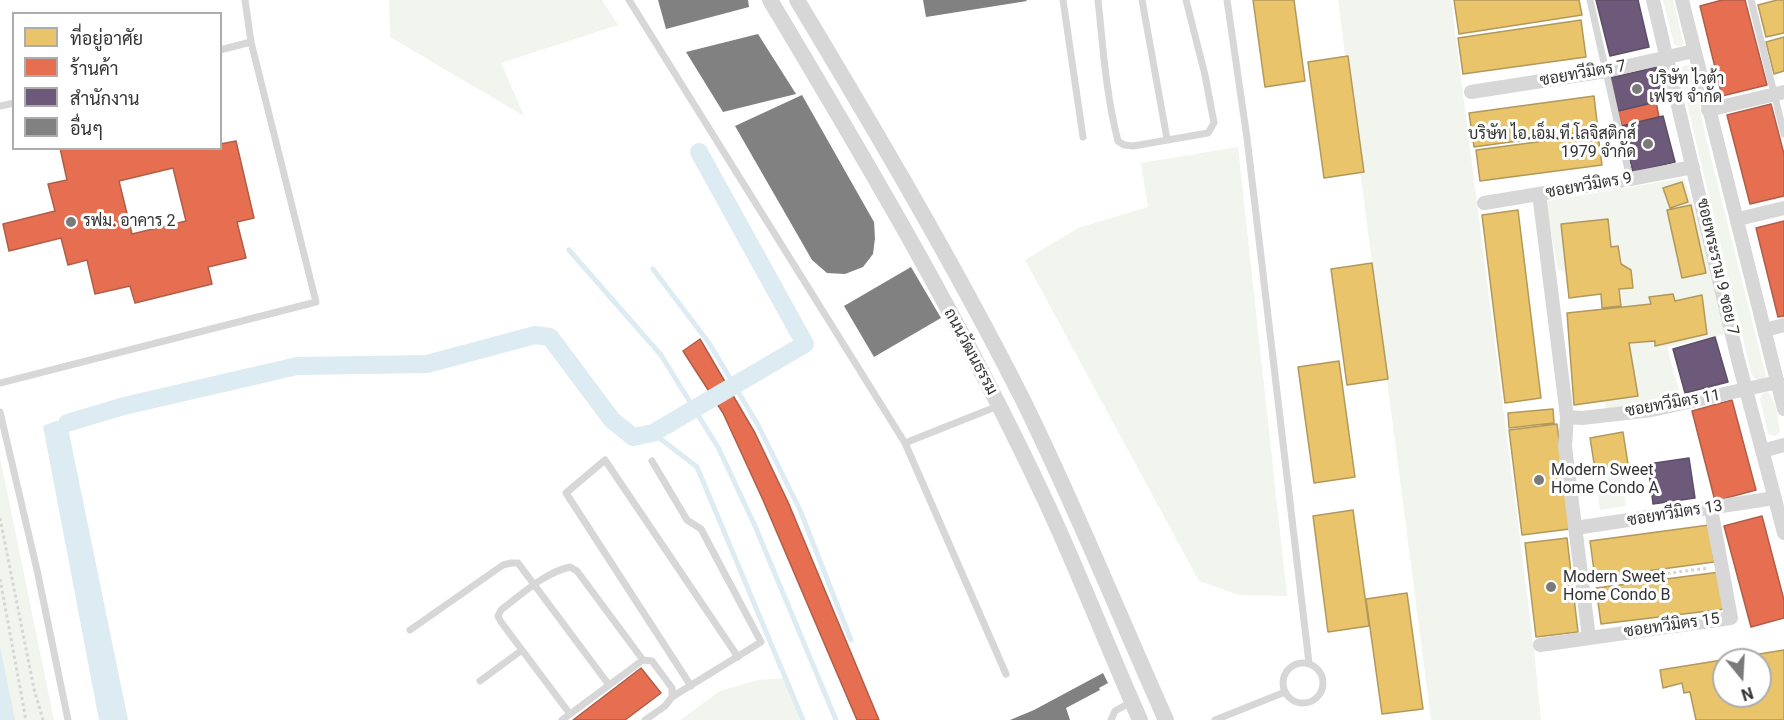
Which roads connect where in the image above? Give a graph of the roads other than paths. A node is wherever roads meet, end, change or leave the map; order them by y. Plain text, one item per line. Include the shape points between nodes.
1 (245, 0) edge
2 (629, 0) edge
3 (770, 0) edge
4 (797, 0) edge
5 (1063, 0) edge
6 (1098, 0) edge
7 (1142, 0) edge
8 (1186, 0) edge
9 (1227, 0) edge
10 (1590, 0) edge
11 (1653, 0) edge
12 (1682, 0) edge
13 (1751, 0) edge
14 (251, 42) junction
15 (222, 49) edge
16 (1694, 51) junction
17 (1667, 58) junction
18 (1606, 71) junction
19 (1471, 92) dead end
20 (1779, 93) edge
21 (1708, 110) junction
22 (1784, 134) edge
23 (1083, 137) dead end
24 (1167, 139) junction
25 (1693, 167) junction
26 (1630, 179) junction
27 (1539, 195) junction
28 (1484, 203) dead end
29 (1784, 208) edge
30 (1738, 219) junction
31 (1784, 325) edge
32 (1765, 330) junction
33 (1778, 382) junction
34 (0, 383) edge
35 (1746, 390) junction
36 (1022, 398) junction
37 (998, 406) junction
38 (1784, 409) edge
39 (1, 417) edge
40 (1567, 417) junction
41 (905, 443) junction
42 (1784, 445) edge
43 (1762, 451) junction
44 (652, 461) dead end
45 (1779, 499) edge
46 (1711, 509) junction
47 (1782, 517) edge
48 (1575, 528) junction
49 (1784, 533) edge
50 (535, 584) junction
51 (410, 630) dead end
52 (1589, 638) junction
53 (1540, 645) dead end
54 (522, 650) junction
55 (738, 657) junction
56 (643, 660) junction
57 (1309, 663) junction
58 (1006, 674) dead end
59 (480, 681) dead end
60 (609, 685) junction
61 (691, 686) junction
62 (1153, 692) junction
63 (1285, 693) junction
64 (672, 697) junction
65 (1132, 702) junction
66 (570, 714) junction
67 (68, 720) edge
68 (562, 720) edge
69 (645, 720) edge
70 (1111, 720) edge
71 (1140, 720) edge
72 (1166, 720) edge
73 (1215, 720) edge

1 - 14 lane
2 - 41 lane
3 - 37 street, ถนนวัฒนธรรม via 865,160
4 - 36 street, ถนนวัฒนธรรม via 867,116
5 - 23 lane
6 - 24 lane via 1118,141 1133,146
7 - 24 lane
8 - 24 lane via 1214,123 1208,133
9 - 57 lane
10 - 18 lane
11 - 17 street, ซอยพระราม 9 ซอย 7
12 - 16 street, ซอยพระราม 9 ซอย 7
13 - 20 lane
14 - 15 lane
14 - 34 lane via 316,302
16 - 17 street, ซอยทวีมิตร 7
16 - 21 street, ซอยพระราม 9 ซอย 7
17 - 18 street, ซอยทวีมิตร 7
17 - 25 street, ซอยพระราม 9 ซอย 7
18 - 19 street, ซอยทวีมิตร 7
18 - 26 lane
20 - 21 street
20 - 22 lane
21 - 30 street, ซอยพระราม 9 ซอย 7
25 - 26 street, ซอยทวีมิตร 9
25 - 35 street, ซอยพระราม 9 ซอย 7
26 - 27 street, ซอยทวีมิตร 9
27 - 28 street, ซอยทวีมิตร 9
27 - 40 street
29 - 30 street
30 - 32 street, ซอยพระราม 9 ซอย 7
31 - 32 street
32 - 33 street, ซอยพระราม 9 ซอย 7
33 - 35 street, ซอยทวีมิตร 11
33 - 38 street, ซอยพระราม 9 ซอย 7
35 - 40 street, ซอยทวีมิตร 11 via 1652,410
35 - 43 street, ซอยพระราม 9 ซอย 7
36 - 37 street
36 - 62 street, ถนนวัฒนธรรม
37 - 41 lane
37 - 65 street, ถนนวัฒนธรรม via 1047,504
39 - 67 lane
40 - 48 street via 1565,446
41 - 58 lane
42 - 43 street
43 - 45 street, ซอยพระราม 9 ซอย 7
44 - 55 lane via 687,520 701,529 761,642
45 - 46 street, ซอยทวีมิตร 13
45 - 47 street, ซอยพระราม 9 ซอย 7
46 - 48 street, ซอยทวีมิตร 13
46 - 52 street, ซอยทวีมิตร 15 via 1731,618
47 - 49 street, ซอยพระราม 9 ซอย 7
48 - 52 street
50 - 51 lane via 518,563 511,562
50 - 54 lane via 498,616
50 - 56 lane via 560,570 570,567 577,571
50 - 60 lane
52 - 53 street, ซอยทวีมิตร 15
54 - 59 lane
54 - 66 lane
55 - 61 lane
55 - 61 lane via 605,460 566,493
56 - 60 lane
56 - 64 lane via 652,661 672,688
57 - 63 lane via 1296,663 1285,673
57 - 63 lane via 1323,676 1319,695 1302,703
60 - 66 lane
61 - 64 lane
62 - 65 street
62 - 72 street, ถนนวัฒนธรรม
63 - 73 lane
64 - 69 lane
65 - 70 lane via 1115,711
65 - 71 street, ถนนวัฒนธรรม
66 - 68 lane

